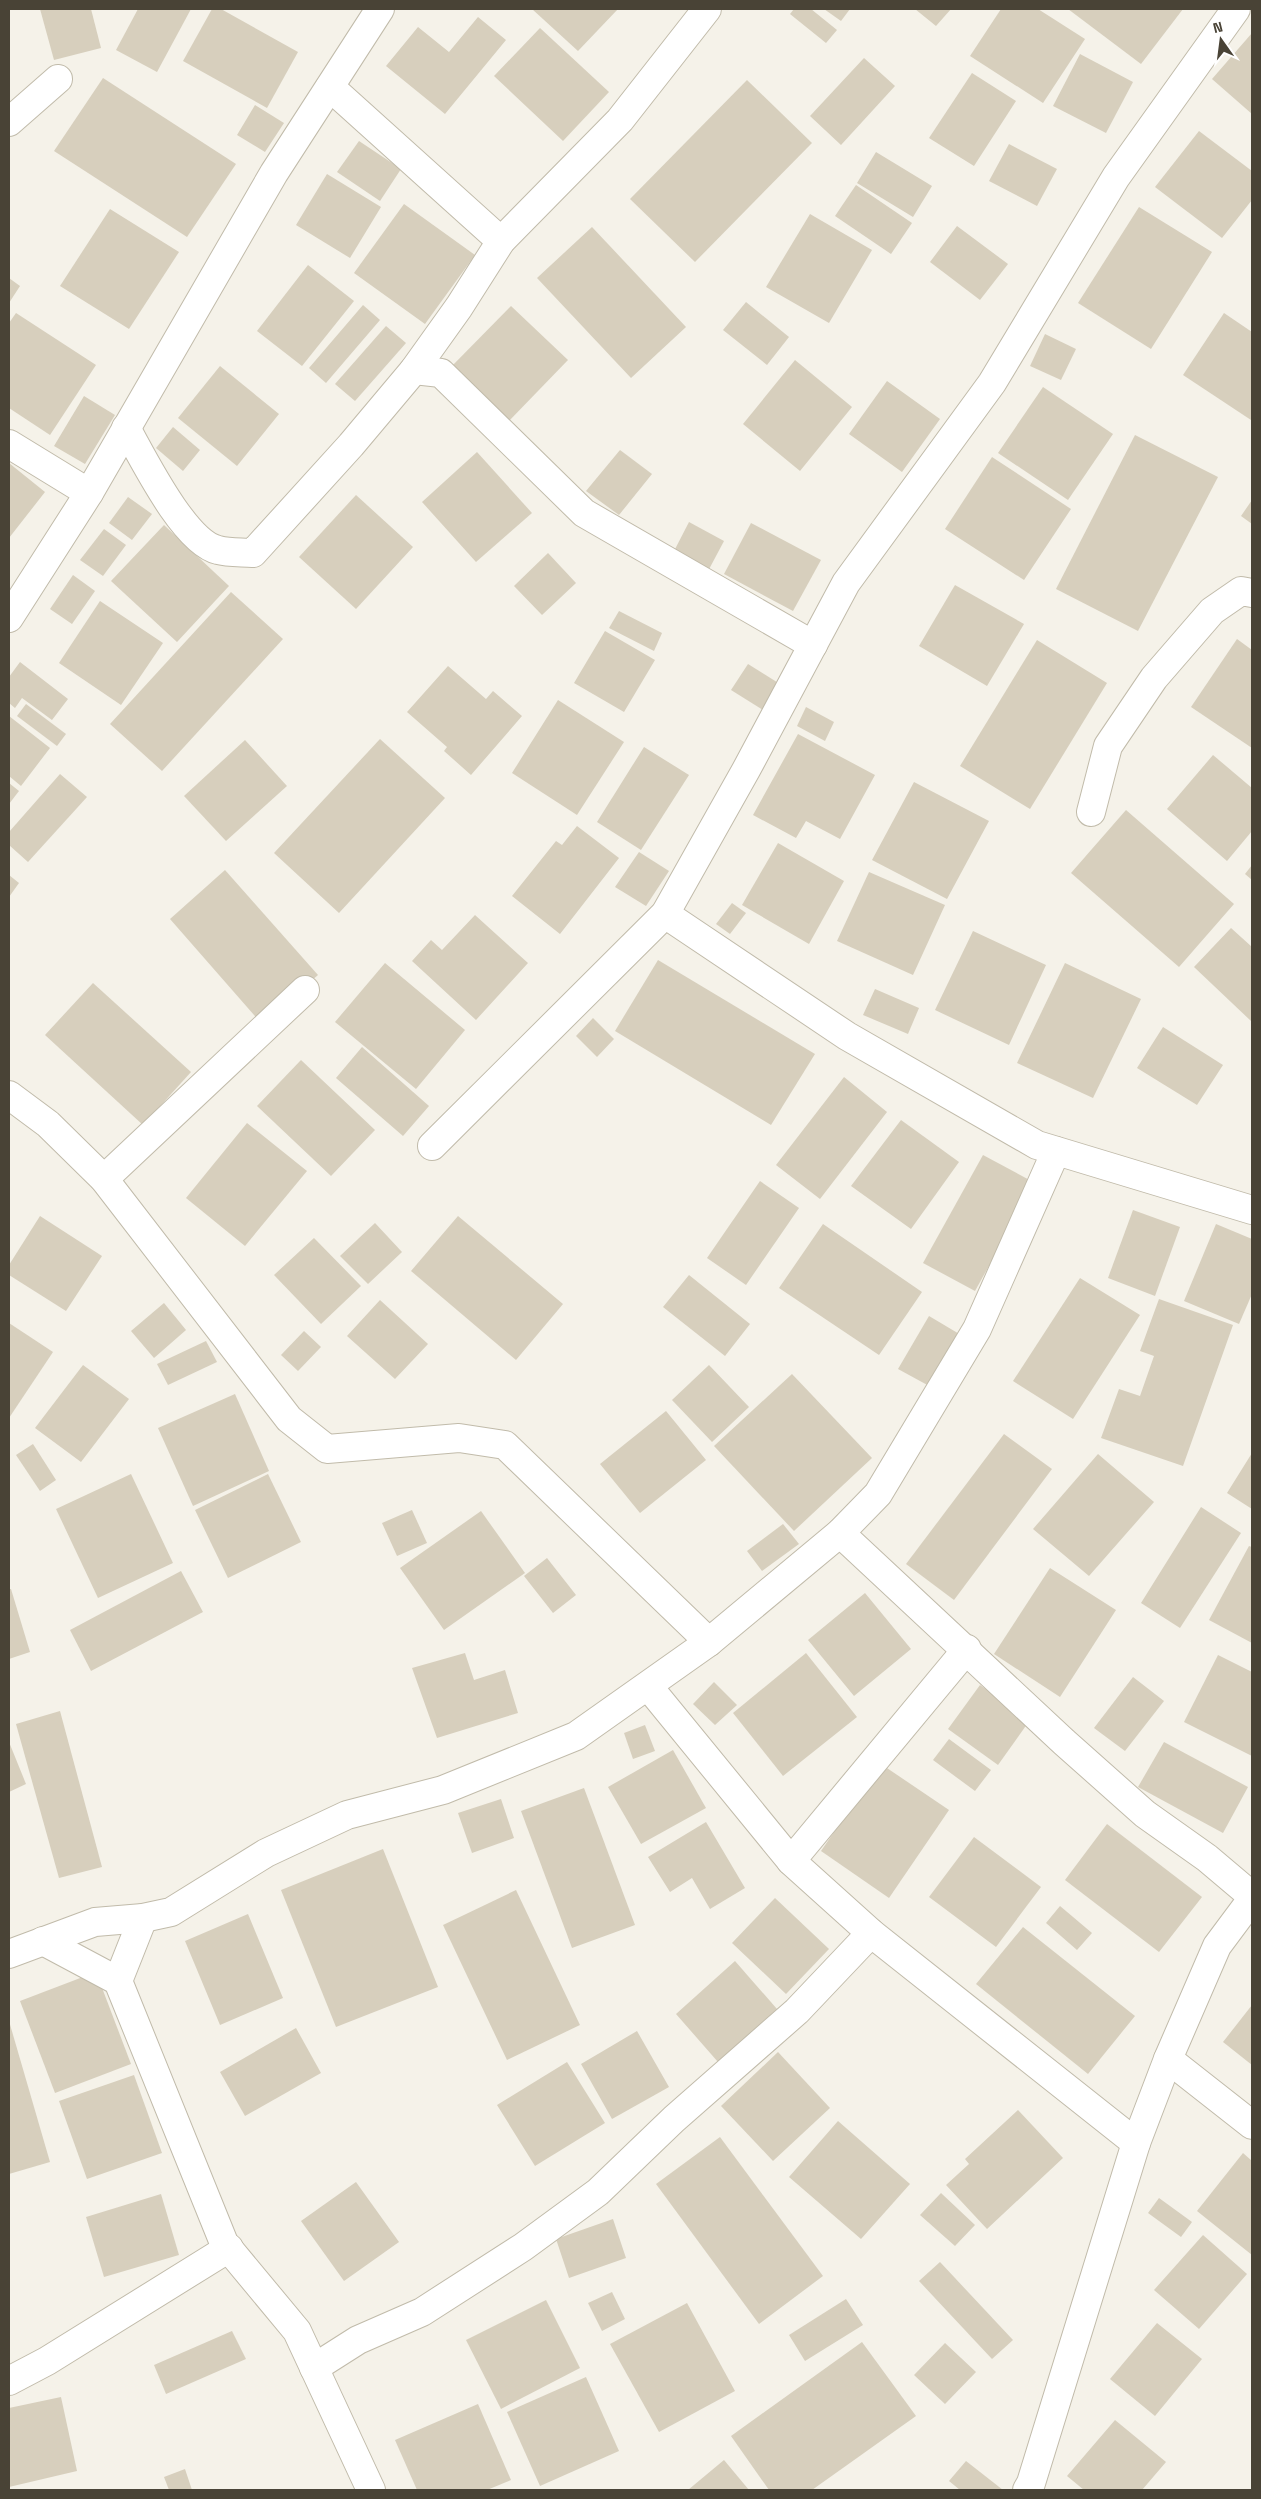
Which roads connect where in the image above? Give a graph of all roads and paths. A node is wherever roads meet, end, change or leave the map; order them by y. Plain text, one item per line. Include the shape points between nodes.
1 (380, 9) edge
2 (707, 9) edge
3 (1236, 9) edge
4 (58, 79) dead end
5 (330, 87) junction
6 (9, 122) edge
7 (501, 241) junction
8 (414, 370) junction
9 (126, 428) junction
10 (9, 444) edge
11 (89, 493) junction
12 (1252, 593) edge
13 (9, 618) edge
14 (813, 645) junction
15 (1091, 812) dead end
16 (665, 914) junction
17 (305, 990) dead end
18 (9, 1096) edge
19 (432, 1146) dead end
20 (1056, 1151) junction
21 (104, 1179) junction
22 (1252, 1210) edge
23 (840, 1533) junction
24 (709, 1642) junction
25 (967, 1649) junction
26 (648, 1686) junction
27 (791, 1861) junction
28 (1252, 1897) edge
29 (143, 1918) junction
30 (872, 1933) junction
31 (42, 1941) junction
32 (9, 1954) edge
33 (118, 1981) junction
34 (1168, 2059) junction
35 (1252, 2125) edge
36 (1136, 2143) junction
37 (229, 2248) junction
38 (314, 2368) junction
39 (9, 2381) edge
40 (371, 2490) edge
41 (1026, 2490) edge

1 - 5 street
2 - 7 street via 620,120
3 - 14 street via 1116,177 992,384 846,583
4 - 6 street
5 - 7 street
5 - 9 street via 274,173
7 - 8 street
8 - 9 street via 253,553 216,550 194,535 167,500
8 - 14 street via 441,373 584,514
9 - 11 street
10 - 11 street
11 - 13 street
12 - 15 street via 1241,591 1212,611 1154,678 1108,746
14 - 16 street
16 - 19 street
16 - 20 street via 847,1036 1037,1145
17 - 21 street
18 - 21 street via 48,1124
20 - 22 street
20 - 23 street via 976,1329 878,1494
21 - 24 street via 289,1419 327,1450 459,1438 505,1445
23 - 24 street
23 - 25 street
24 - 26 street
25 - 27 street
25 - 28 street via 1145,1814 1208,1858
26 - 27 street
26 - 29 street via 576,1736 443,1790 347,1815 266,1853 171,1912
27 - 30 street
28 - 34 street via 1217,1946
29 - 31 street via 95,1922
29 - 33 street
30 - 36 street
30 - 38 street via 792,2016 674,2119 598,2192 523,2247 422,2312 358,2340
31 - 32 street
31 - 33 street
33 - 37 street via 220,2234
34 - 35 street
34 - 36 street
36 - 41 street via 1031,2483
37 - 38 street via 297,2331
37 - 39 street via 47,2361
38 - 40 street

